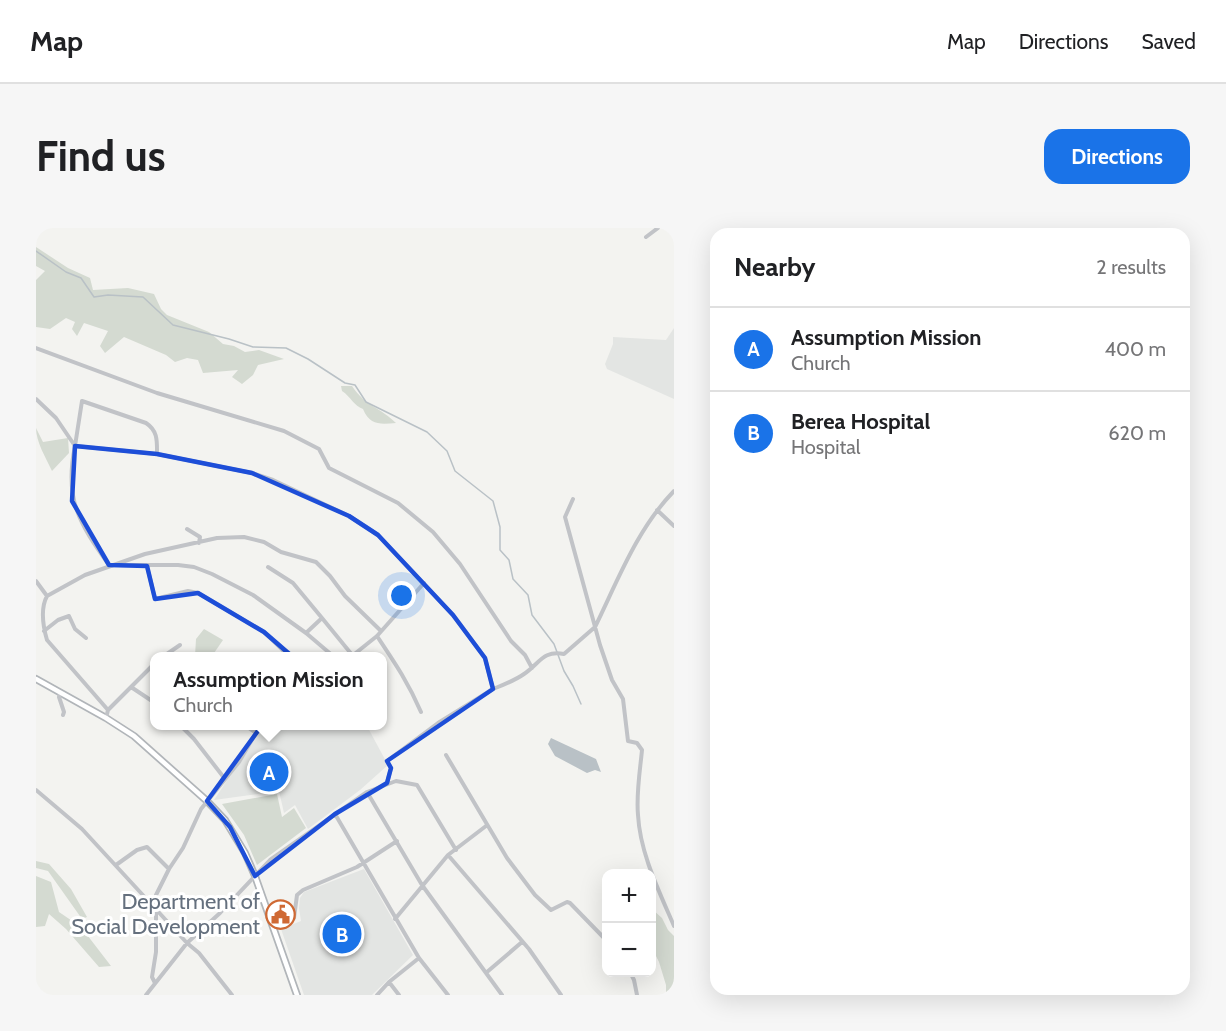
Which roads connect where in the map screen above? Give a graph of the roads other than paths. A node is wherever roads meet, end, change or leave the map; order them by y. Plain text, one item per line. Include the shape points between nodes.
1 (658, 228) edge
2 (646, 237) dead end
3 (36, 348) edge
4 (36, 399) edge
5 (75, 446) junction
6 (157, 454) junction
7 (674, 491) edge
8 (573, 499) dead end
9 (657, 510) junction
10 (674, 526) edge
11 (187, 529) dead end
12 (199, 543) junction
13 (110, 565) junction
14 (147, 566) junction
15 (268, 567) dead end
16 (36, 581) edge
17 (424, 583) junction
18 (47, 596) junction
19 (322, 618) junction
20 (595, 627) junction
21 (44, 631) junction
22 (381, 632) junction
23 (306, 633) junction
24 (377, 636) junction
25 (86, 638) dead end
26 (180, 645) dead end
27 (171, 652) edge
28 (284, 652) edge
29 (327, 652) edge
30 (350, 652) edge
31 (358, 652) edge
32 (150, 668) edge
33 (532, 668) junction
34 (36, 679) edge
35 (131, 687) junction
36 (493, 689) junction
37 (60, 693) junction
38 (150, 700) edge
39 (108, 710) junction
40 (421, 712) dead end
41 (63, 715) dead end
42 (106, 718) junction
43 (184, 730) edge
44 (252, 730) edge
45 (255, 732) joint
46 (446, 755) dead end
47 (225, 779) junction
48 (387, 783) junction
49 (36, 790) edge
50 (367, 792) junction
51 (207, 801) junction
52 (335, 814) junction
53 (486, 826) junction
54 (397, 841) junction
55 (456, 849) junction
56 (447, 855) junction
57 (364, 862) junction
58 (116, 866) junction
59 (169, 868) junction
60 (255, 876) junction
61 (422, 885) junction
62 (155, 907) junction
63 (395, 919) junction
64 (674, 926) edge
65 (272, 927) junction
66 (602, 936) edge
67 (522, 942) junction
68 (187, 943) junction
69 (419, 958) junction
70 (487, 972) junction
71 (632, 977) edge
72 (389, 981) junction
73 (155, 984) junction
74 (295, 994) edge
75 (146, 995) edge
76 (232, 995) edge
77 (377, 995) edge
78 (399, 995) edge
79 (448, 995) edge
80 (502, 995) edge
81 (561, 995) edge
82 (637, 995) edge

1 - 2 street
3 - 33 street via 157,393 284,431 319,449 329,468 398,503 433,532
4 - 5 street via 56,418
5 - 6 street
5 - 6 street via 82,401 153,427
5 - 13 street via 70,478 72,501
6 - 17 street via 252,473 349,516 378,535
7 - 9 street
8 - 20 street via 565,517
9 - 10 street
9 - 20 street via 632,550
11 - 12 street via 200,537
12 - 13 street
12 - 22 street via 244,537 316,562
13 - 14 street
13 - 18 street
14 - 23 street via 178,565 212,574 253,595
14 - 28 street via 155,599 188,591 198,593 264,632
15 - 19 street via 293,583
16 - 18 street
17 - 22 street
17 - 36 street via 477,644
18 - 21 street
19 - 23 street
19 - 30 street
20 - 33 street via 564,654 546,655
20 - 64 street via 612,680 623,699 628,741 637,743 642,750 638,816 641,836
21 - 25 street via 69,616 75,629
21 - 39 street via 46,640
22 - 24 street
23 - 29 street
24 - 31 street
24 - 40 street via 408,683
26 - 27 street
32 - 35 street
33 - 36 street
34 - 37 main road
35 - 38 street
35 - 39 street
36 - 48 street via 387,761 391,768
37 - 41 street
37 - 42 main road
39 - 42 street
42 - 51 main road via 134,735
43 - 47 street
44 - 45 street
45 - 47 street
46 - 53 street
47 - 51 street
48 - 50 street
48 - 55 street via 404,781 417,785
49 - 58 street via 82,829
50 - 52 street
50 - 54 street
51 - 59 street
51 - 60 main road via 230,827
52 - 57 street
52 - 60 street via 270,860
53 - 55 street
53 - 66 street via 535,895 551,910 570,903
54 - 57 street
54 - 61 street
55 - 56 street
56 - 61 street
56 - 67 street
57 - 63 street
57 - 65 street via 303,890 297,895 294,918
58 - 59 street via 147,847
58 - 62 street
59 - 62 street via 156,895
60 - 65 main road
60 - 68 street
61 - 63 street
61 - 70 street
62 - 68 street
62 - 73 street
63 - 69 street
65 - 74 main road
67 - 70 street
67 - 81 street
68 - 73 street
68 - 76 street
69 - 72 street
69 - 79 street
70 - 80 street
71 - 82 street
72 - 77 street
72 - 78 street
73 - 75 street

